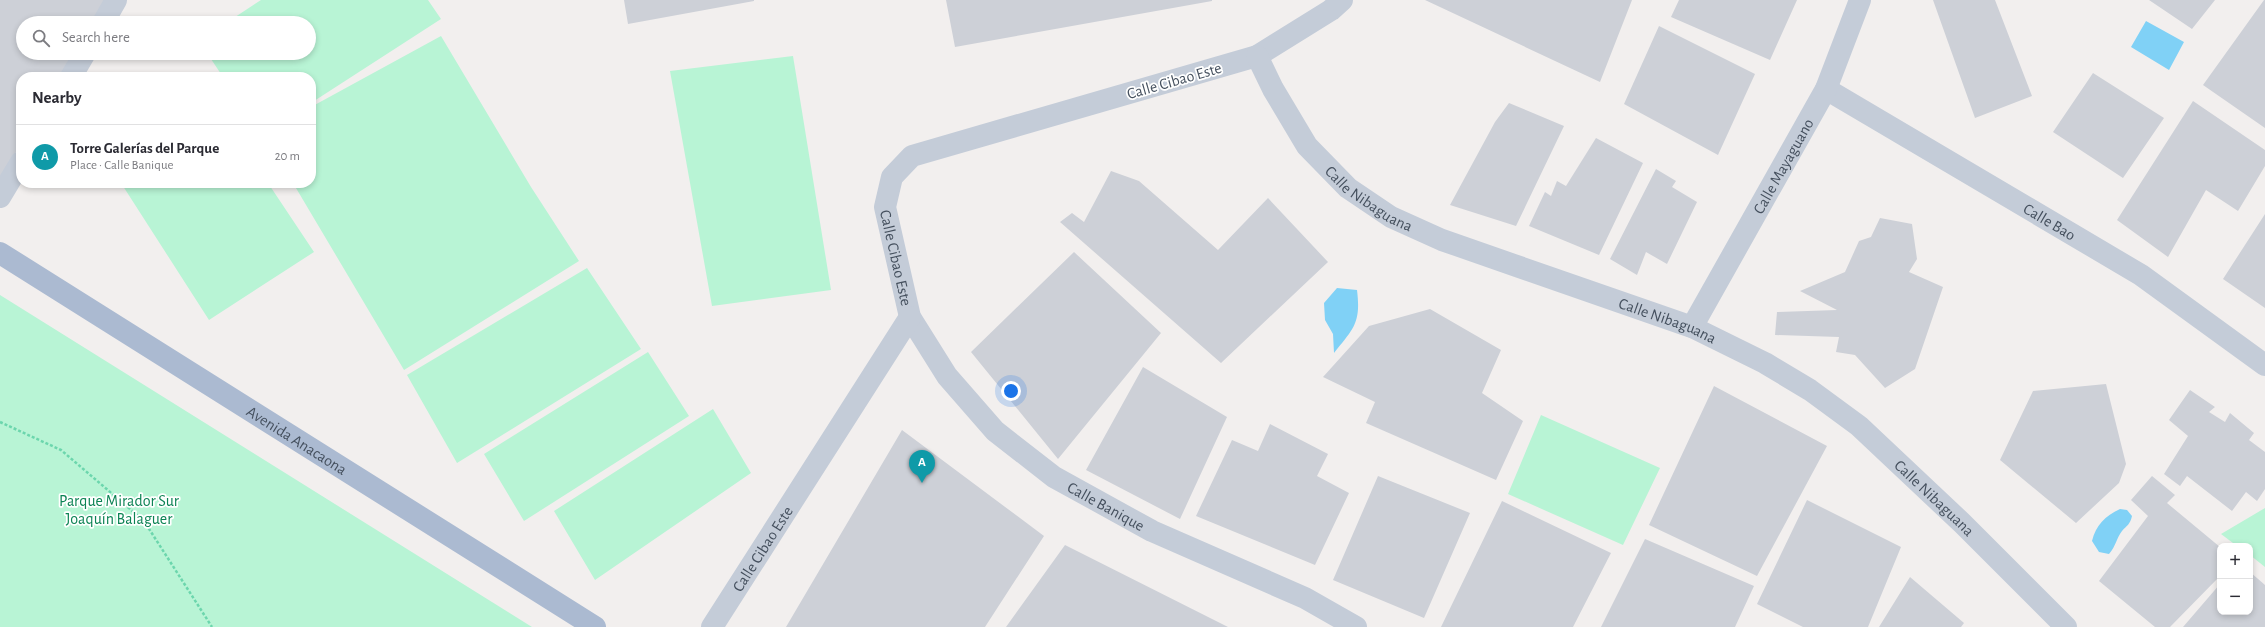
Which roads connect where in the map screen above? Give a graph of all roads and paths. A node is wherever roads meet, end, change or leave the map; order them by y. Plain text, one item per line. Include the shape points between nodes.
1 (116, 0) edge
2 (1342, 0) edge
3 (1860, 0) edge
4 (107, 16) edge
5 (1257, 56) junction
6 (81, 60) edge
7 (74, 72) edge
8 (1826, 89) junction
9 (16, 170) edge
10 (0, 197) edge
11 (0, 253) edge
12 (910, 317) junction
13 (1692, 327) junction
14 (2265, 365) edge
15 (0, 422) edge
16 (212, 627) edge
17 (595, 627) edge
18 (712, 627) edge
19 (1356, 627) edge
20 (2066, 627) edge

1 - 4 street
2 - 5 street, Calle Cibao Este via 1331,10
3 - 8 street, Calle Mayaguano
5 - 12 street, Calle Cibao Este via 912,156 892,177 885,207
5 - 13 street, Calle Nibaguana via 1273,89 1307,146 1348,188 1391,217 1442,240
6 - 7 street
8 - 13 street, Calle Mayaguano
8 - 14 street, Calle Bao via 2141,275
9 - 10 street
11 - 17 main road, Avenida Anacaona
12 - 18 street, Calle Cibao Este
12 - 19 street, Calle Banique via 947,376 995,431 1054,477 1152,531 1305,598
13 - 20 street, Calle Nibaguana via 1765,363 1810,390 1859,426 1962,523
15 - 16 path via 61,450 144,521

